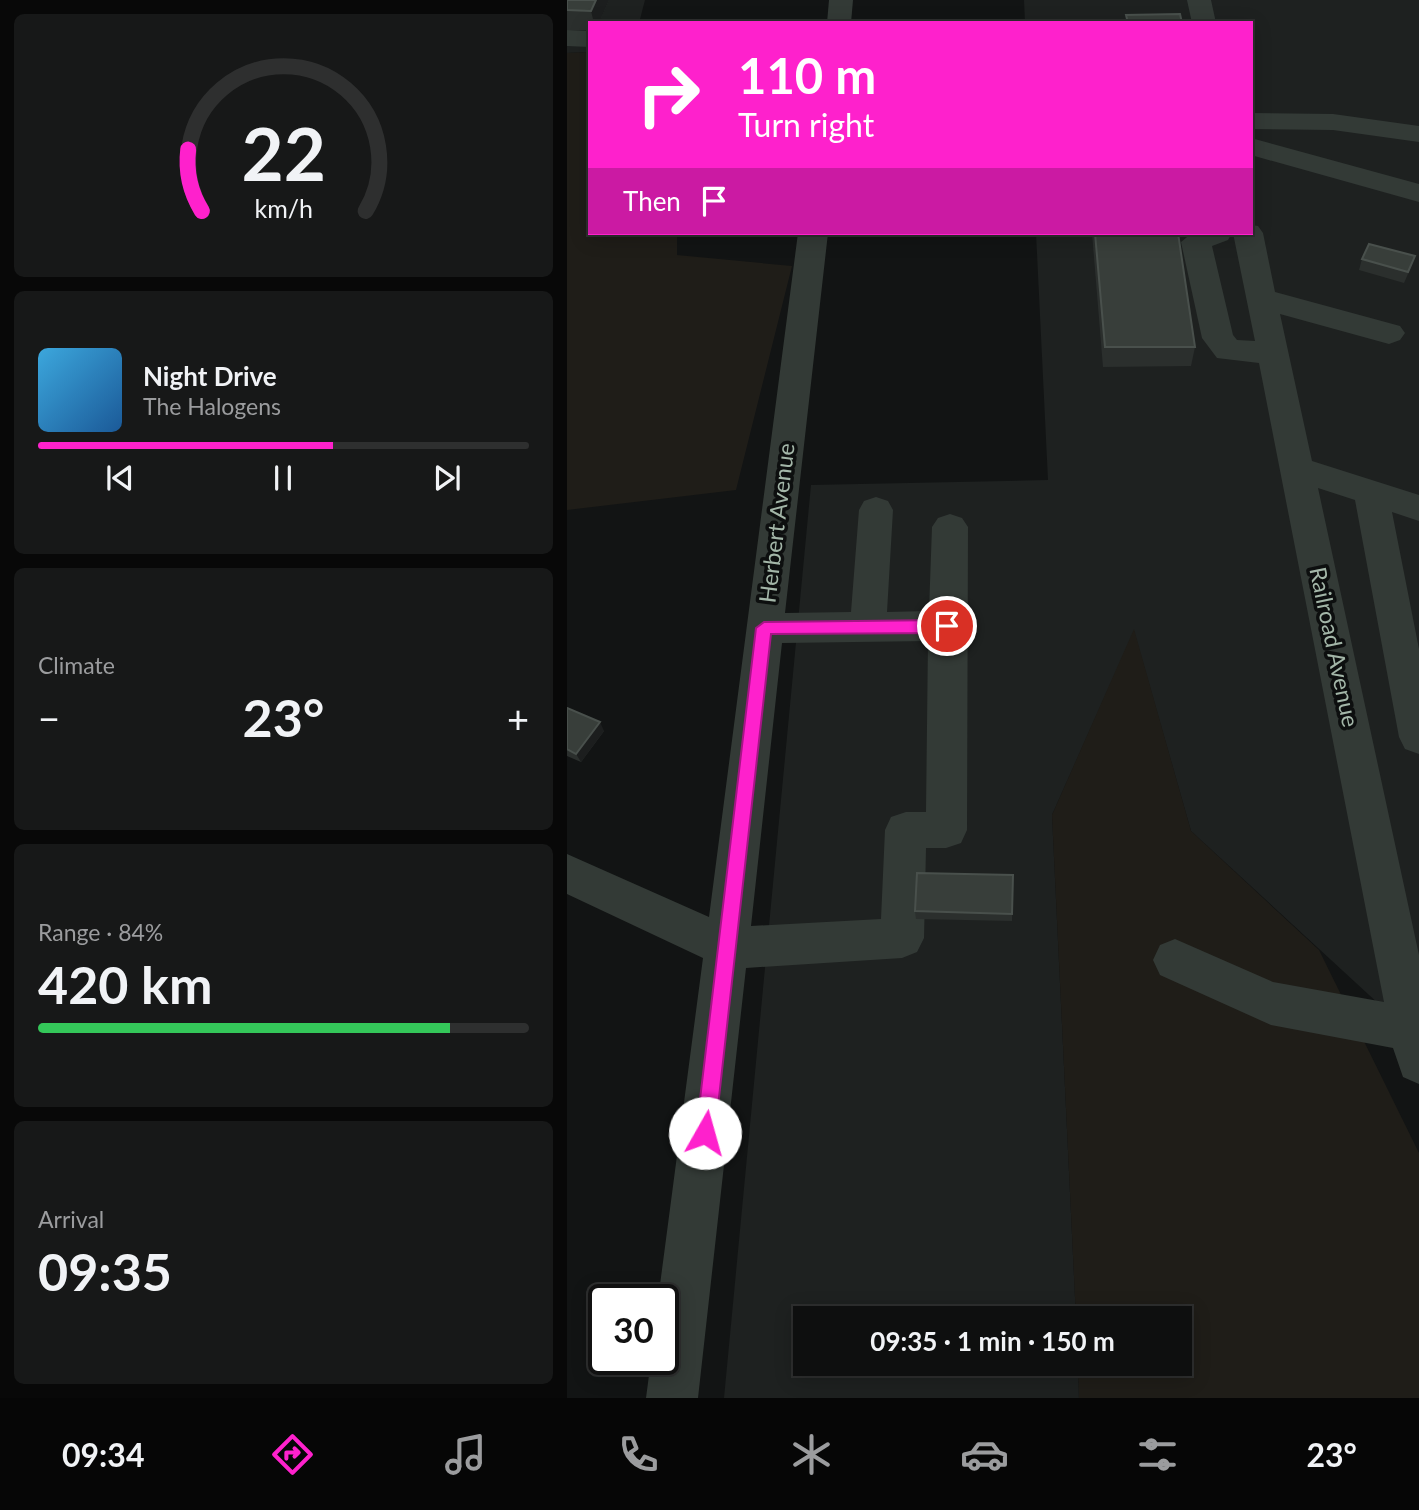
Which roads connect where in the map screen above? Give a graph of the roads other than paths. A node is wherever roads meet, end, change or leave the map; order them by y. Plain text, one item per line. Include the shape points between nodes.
1 (841, 0) edge
2 (1199, 0) edge
3 (838, 21) edge
4 (1204, 21) edge
5 (567, 38) edge
6 (588, 38) edge
7 (1253, 121) edge
8 (1419, 134) edge
9 (1253, 147) edge
10 (1419, 193) edge
11 (813, 235) edge
12 (1213, 235) edge
13 (1248, 235) edge
14 (1262, 299) junction
15 (1389, 333) dead end
16 (1273, 354) junction
17 (1298, 469) junction
18 (1371, 492) junction
19 (1419, 508) edge
20 (876, 510) dead end
21 (950, 527) dead end
22 (947, 626) junction
23 (867, 627) junction
24 (764, 628) junction
25 (1419, 737) edge
26 (567, 873) edge
27 (1404, 919) edge
28 (729, 948) junction
29 (1175, 960) dead end
30 (1416, 1045) edge
31 (672, 1398) edge

1 - 3 street
2 - 4 street
5 - 6 street
7 - 8 street via 1333,122
9 - 10 street
11 - 24 street, Herbert Avenue
12 - 16 street via 1196,242 1218,338 1228,350
13 - 14 street, Railroad Avenue
14 - 15 street
14 - 16 street, Railroad Avenue
16 - 17 street, Railroad Avenue
17 - 18 street
17 - 27 street, Railroad Avenue
18 - 19 street
18 - 25 street
20 - 23 street
21 - 22 street
22 - 23 street
22 - 28 street via 946,830 906,830 902,938
23 - 24 street
24 - 28 street, Herbert Avenue
26 - 28 street
27 - 30 street, Railroad Avenue
28 - 31 street, Herbert Avenue
29 - 30 street via 1271,1003

